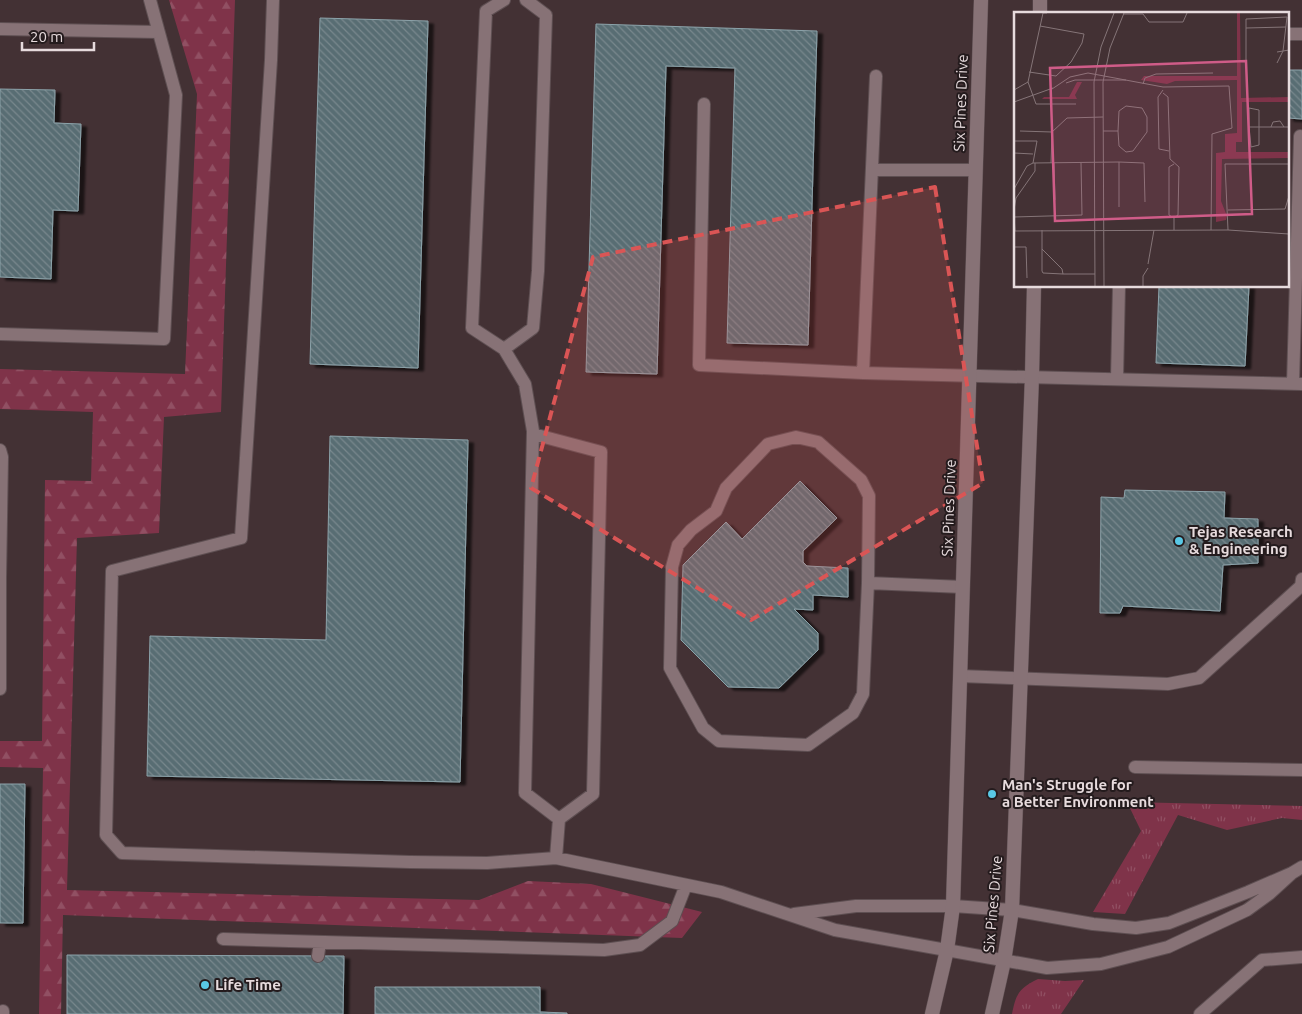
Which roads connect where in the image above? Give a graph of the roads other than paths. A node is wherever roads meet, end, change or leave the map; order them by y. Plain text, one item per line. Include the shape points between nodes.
1 (150, 0) edge
2 (273, 0) edge
3 (504, 0) edge
4 (526, 0) edge
5 (981, 0) edge
6 (0, 29) edge
7 (158, 32) junction
8 (876, 76) dead end
9 (704, 104) dead end
10 (1300, 136) dead end
11 (872, 170) junction
12 (974, 170) junction
13 (1034, 288) edge
14 (1119, 288) edge
15 (0, 334) edge
16 (504, 348) junction
17 (863, 373) junction
18 (970, 375) junction
19 (1032, 376) junction
20 (1117, 379) junction
21 (1297, 384) edge
22 (533, 434) junction
23 (0, 450) edge
24 (0, 579) edge
25 (868, 583) junction
26 (1302, 584) edge
27 (963, 587) junction
28 (960, 676) junction
29 (1021, 679) junction
30 (0, 690) edge
31 (1135, 767) dead end
32 (1302, 770) edge
33 (559, 819) junction
34 (556, 858) junction
35 (1297, 870) edge
36 (686, 885) junction
37 (953, 906) junction
38 (1012, 910) junction
39 (790, 915) junction
40 (223, 939) dead end
41 (320, 942) junction
42 (947, 950) junction
43 (318, 956) dead end
44 (1302, 957) edge
45 (1004, 961) junction
46 (932, 1014) edge
47 (992, 1014) edge
48 (1200, 1014) edge

1 - 7 lane
2 - 34 lane via 241,538 112,571 106,836 122,853 410,862
3 - 16 lane via 486,11 472,328
4 - 16 lane via 546,15 538,271 533,328
5 - 12 street, Six Pines Drive
6 - 7 lane
7 - 15 lane via 176,94 164,339
8 - 11 lane
9 - 17 lane via 699,365
10 - 21 lane
11 - 12 lane
11 - 17 lane
12 - 18 street, Six Pines Drive
13 - 19 street, Six Pines Drive
14 - 20 lane
16 - 22 lane via 525,384
17 - 18 lane
18 - 19 lane
18 - 27 street, Six Pines Drive
19 - 20 lane
19 - 29 street, Six Pines Drive
20 - 21 lane
22 - 33 lane via 525,793
22 - 33 lane via 601,452 593,794
23 - 24 lane
24 - 30 lane
25 - 25 lane via 869,496 861,480 818,442 796,437 768,444 726,488 716,511 691,530 678,545 672,567 670,668 703,728 719,741 808,745 853,713 863,694
25 - 27 lane
26 - 29 lane via 1199,678 1168,684
27 - 28 street, Six Pines Drive
28 - 29 lane
28 - 37 street, Six Pines Drive
29 - 38 street, Six Pines Drive
31 - 32 lane
33 - 34 lane
34 - 36 lane
35 - 38 lane via 1168,923 1136,928
35 - 45 lane via 1247,910 1168,947 1101,964 1072,967 1047,968
36 - 39 lane via 721,892
36 - 41 lane via 672,922 640,945 604,950
37 - 38 lane
37 - 39 lane via 856,906
37 - 42 street, Six Pines Drive
38 - 45 street, Six Pines Drive
39 - 42 lane via 836,930
40 - 41 lane
41 - 43 lane
42 - 45 lane
42 - 46 street, Six Pines Drive
44 - 48 lane via 1262,960
45 - 47 street, Six Pines Drive

